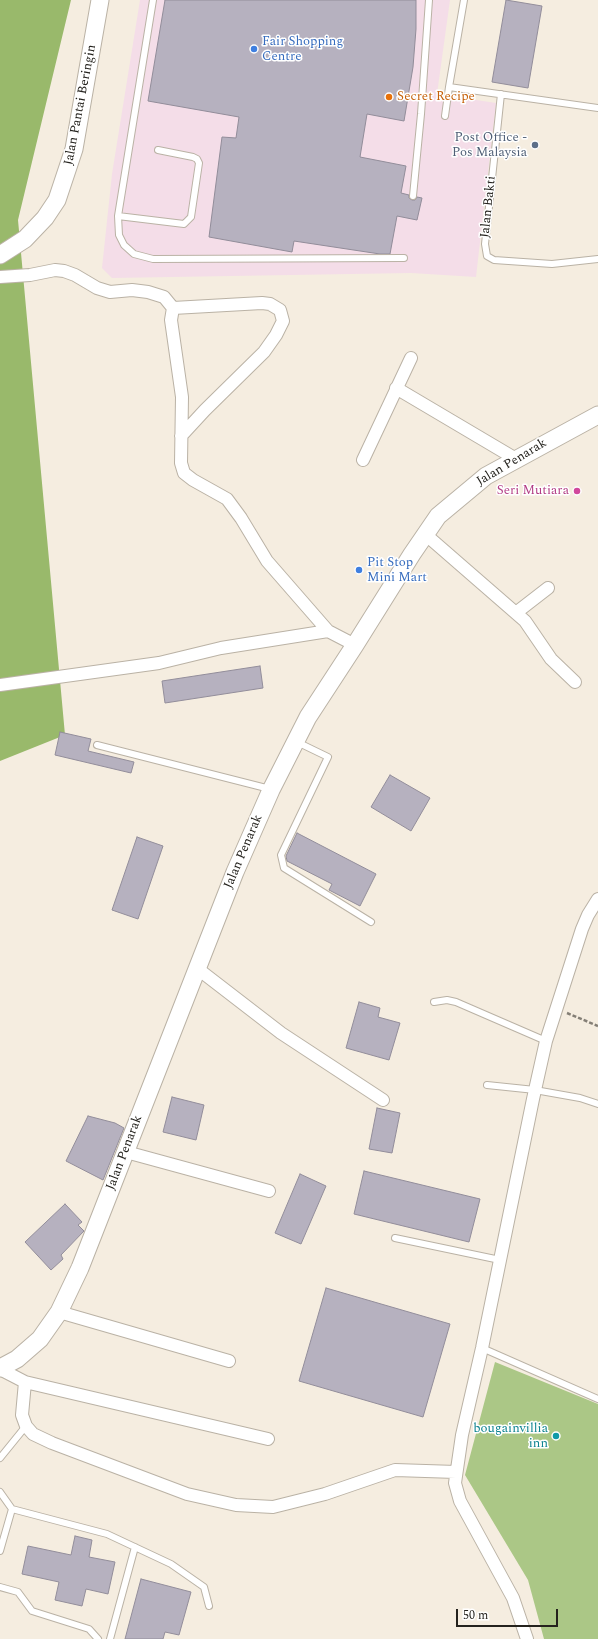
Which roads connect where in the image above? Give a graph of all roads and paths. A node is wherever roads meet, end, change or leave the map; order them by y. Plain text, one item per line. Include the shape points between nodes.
1 (100, 0) edge
2 (152, 0) edge
3 (429, 0) edge
4 (464, 0) edge
5 (449, 87) junction
6 (501, 94) junction
7 (598, 108) edge
8 (445, 116) dead end
9 (158, 150) dead end
10 (413, 196) dead end
11 (118, 216) junction
12 (0, 255) edge
13 (404, 258) dead end
14 (598, 259) edge
15 (0, 277) edge
16 (173, 308) junction
17 (411, 358) dead end
18 (396, 388) junction
19 (598, 415) edge
20 (181, 436) junction
21 (516, 459) junction
22 (363, 460) dead end
23 (425, 534) junction
24 (548, 588) dead end
25 (517, 612) junction
26 (328, 631) junction
27 (355, 645) junction
28 (575, 682) dead end
29 (0, 685) edge
30 (295, 741) junction
31 (97, 745) dead end
32 (271, 790) junction
33 (598, 899) edge
34 (371, 922) dead end
35 (198, 969) junction
36 (434, 1002) dead end
37 (557, 1009) junction
38 (598, 1026) edge
39 (546, 1041) junction
40 (487, 1085) dead end
41 (535, 1090) junction
42 (383, 1100) dead end
43 (598, 1104) edge
44 (126, 1152) junction
45 (269, 1191) dead end
46 (394, 1238) dead end
47 (500, 1260) junction
48 (59, 1312) junction
49 (482, 1348) junction
50 (230, 1362) dead end
51 (0, 1369) edge
52 (25, 1382) junction
53 (598, 1399) edge
54 (26, 1426) junction
55 (268, 1439) dead end
56 (0, 1458) edge
57 (456, 1472) junction
58 (0, 1492) edge
59 (12, 1509) junction
60 (135, 1547) junction
61 (0, 1551) edge
62 (0, 1587) edge
63 (209, 1606) dead end
64 (98, 1639) edge
65 (110, 1639) edge
66 (527, 1639) edge

1 - 12 street, Jalan Pantai Beringin via 74,149 57,200 45,218 25,239
2 - 11 lane
3 - 10 lane
4 - 5 lane
5 - 6 lane
5 - 8 lane
6 - 7 lane
6 - 14 lane, Jalan Bakti via 485,244 487,256 502,261 552,264
9 - 11 lane via 197,158 200,163 191,217 184,224
11 - 13 lane via 119,235 124,245 134,254 154,259
15 - 16 street via 64,271 110,292 132,290 164,297
16 - 20 street via 171,320 182,397
16 - 20 street via 262,303 280,310 283,321 264,352
17 - 18 street
18 - 21 street
18 - 22 street
19 - 21 street, Jalan Penarak
20 - 26 street via 181,463 184,473 227,499 267,562
21 - 23 street, Jalan Penarak via 486,476 456,500 438,516
23 - 25 street
23 - 27 street, Jalan Penarak
24 - 25 street
25 - 28 street via 552,659
26 - 27 street
26 - 29 street via 221,648 159,663
27 - 30 street, Jalan Penarak
30 - 32 street, Jalan Penarak
30 - 34 lane via 328,757 281,855 284,868
31 - 32 lane
32 - 35 street, Jalan Penarak via 235,872
33 - 37 street via 582,929
35 - 42 street via 281,1033
35 - 44 street, Jalan Penarak
36 - 39 lane via 456,1002
37 - 38 path
37 - 39 street
39 - 41 street
40 - 41 lane
41 - 43 lane
41 - 47 street
44 - 45 street
44 - 48 street, Jalan Penarak via 80,1268
46 - 47 lane
47 - 49 street
48 - 50 street
48 - 51 street, Jalan Penarak via 40,1339
49 - 53 lane
49 - 57 street
51 - 52 street
52 - 54 street via 22,1415
52 - 55 street
54 - 56 lane
54 - 57 street via 33,1434 52,1443 107,1464 187,1494 236,1505 273,1508 325,1494 395,1470
57 - 66 street via 455,1483 460,1501 513,1598
58 - 59 lane
59 - 60 lane via 107,1534
59 - 61 lane
60 - 63 lane via 171,1564 204,1587
60 - 65 lane
62 - 64 lane via 18,1592 32,1611 89,1629

